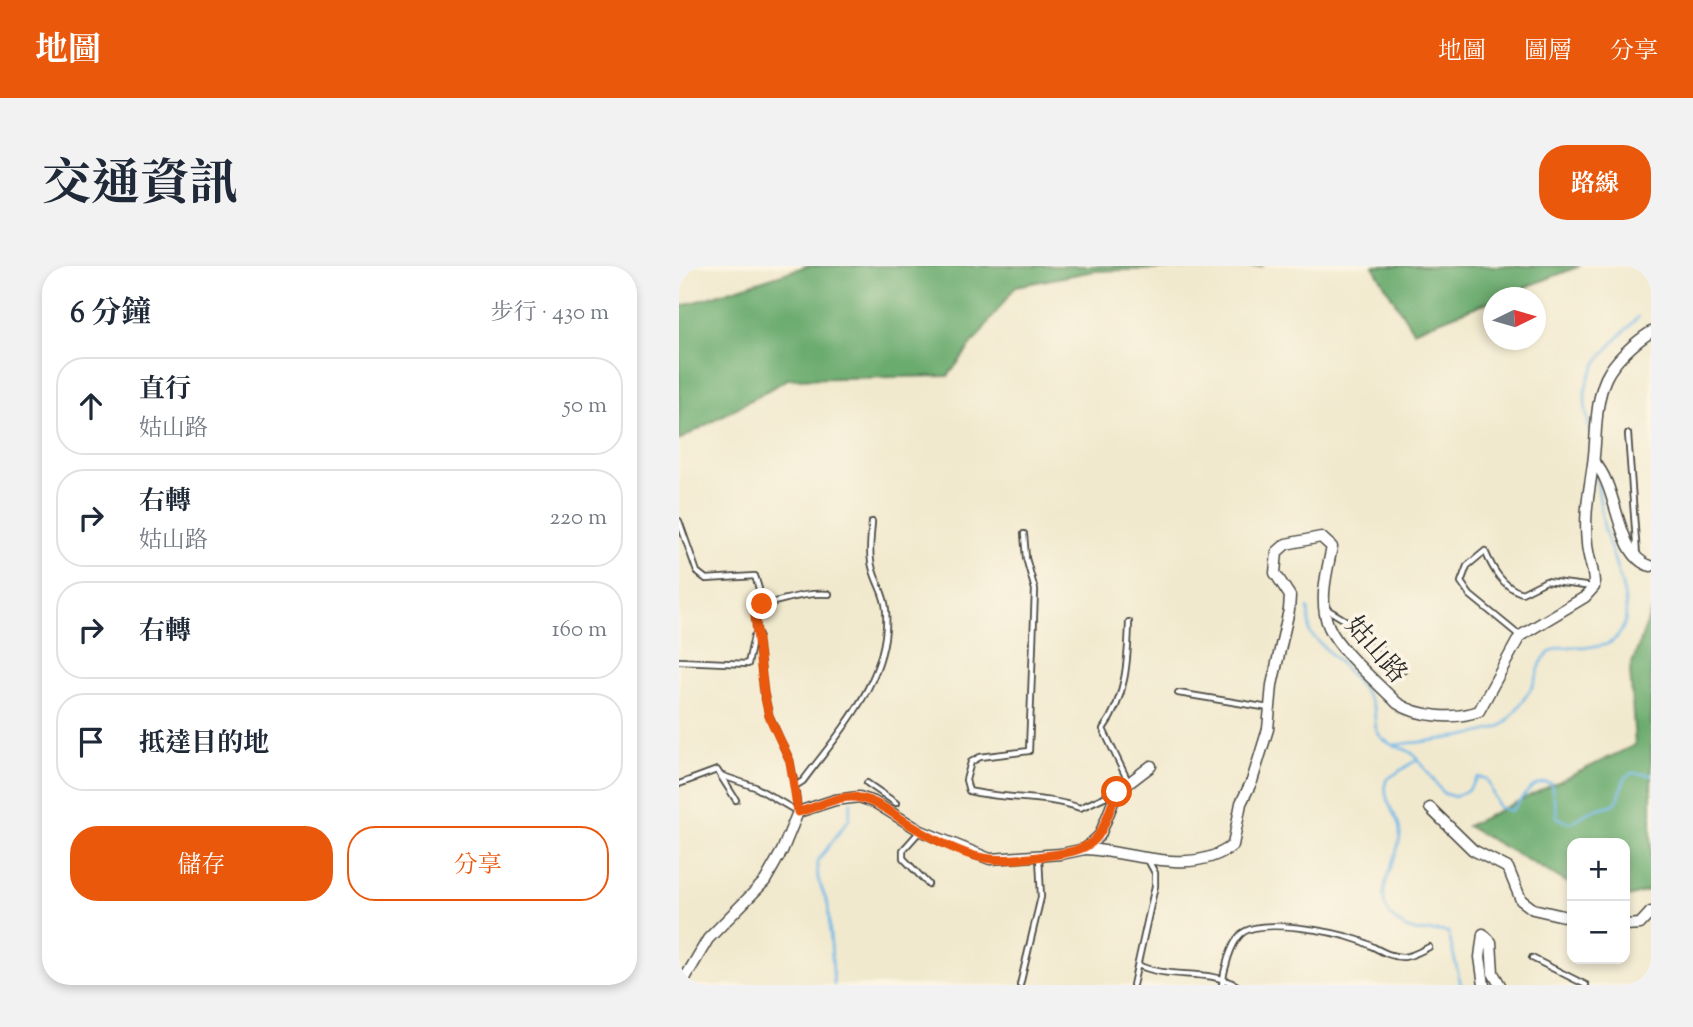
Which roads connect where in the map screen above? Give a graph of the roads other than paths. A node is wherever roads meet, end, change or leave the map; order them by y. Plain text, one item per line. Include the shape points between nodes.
1 (1651, 332) edge
2 (1628, 434) dead end
3 (1594, 462) junction
4 (679, 522) edge
5 (872, 522) dead end
6 (1024, 534) dead end
7 (1637, 560) junction
8 (1651, 566) edge
9 (1594, 587) junction
10 (829, 594) dead end
11 (754, 606) junction
12 (1325, 608) junction
13 (1129, 622) dead end
14 (759, 635) junction
15 (1520, 636) junction
16 (679, 661) edge
17 (1404, 670) dead end
18 (1178, 693) dead end
19 (1270, 708) junction
20 (1151, 766) dead end
21 (723, 776) junction
22 (867, 783) dead end
23 (679, 784) edge
24 (795, 786) junction
25 (736, 800) dead end
26 (896, 803) dead end
27 (1430, 808) dead end
28 (798, 812) junction
29 (921, 831) junction
30 (1085, 849) junction
31 (1039, 856) junction
32 (1145, 858) junction
33 (928, 884) dead end
34 (1651, 911) edge
35 (1567, 917) edge
36 (1630, 925) edge
37 (1429, 947) dead end
38 (1532, 958) dead end
39 (1138, 965) junction
40 (1223, 978) junction
41 (1580, 980) junction
42 (681, 985) edge
43 (1020, 985) edge
44 (1133, 985) edge
45 (1222, 985) edge
46 (1236, 985) edge
47 (1484, 985) edge
48 (1500, 985) edge
49 (1573, 985) edge
50 (1586, 985) edge

1 - 3 street via 1606,378 1593,439
2 - 7 lane
3 - 7 street
3 - 9 street via 1586,495 1587,547 1595,572
4 - 11 lane via 697,572 706,579 755,576 759,589
5 - 24 lane via 873,570 887,613 882,650 864,698
6 - 13 lane via 1035,590 1029,751 971,762 966,780 969,791 1058,800 1080,808 1113,793 1126,777 1103,729 1121,695
7 - 8 street
9 - 15 street
9 - 15 lane via 1546,581 1523,593 1509,589 1485,551 1467,566 1461,582 1470,595
10 - 11 lane via 804,592
11 - 14 lane
12 - 15 street, 姑山路 via 1336,638 1397,704 1408,710 1453,716 1479,711
12 - 17 lane via 1360,629
12 - 19 street, 姑山路 via 1332,547 1321,537 1286,544 1277,552 1275,573 1290,596 1289,610
14 - 16 lane via 754,636 748,664
14 - 24 lane via 769,716 790,761
18 - 19 lane
19 - 32 street, 姑山路 via 1263,748 1241,803 1233,845 1220,855 1195,861
20 - 30 street via 1117,792 1100,835
21 - 23 lane via 709,770
21 - 25 lane
21 - 28 lane via 755,787
22 - 26 lane
24 - 28 lane
27 - 35 street via 1473,849 1509,868 1521,900 1533,909
28 - 29 street, 姑山路 via 859,797
28 - 42 street via 765,881 708,939
29 - 31 street, 姑山路 via 990,859
29 - 33 lane via 904,850 903,859
30 - 31 street, 姑山路
30 - 32 street, 姑山路
31 - 43 lane via 1041,897
32 - 39 lane via 1151,863 1155,886
34 - 36 street via 1640,924
37 - 40 lane via 1393,956 1357,939 1311,929 1255,929 1242,933 1234,944
38 - 41 lane
39 - 40 lane via 1152,972
39 - 44 lane
40 - 45 lane
40 - 46 lane
41 - 49 lane
41 - 50 lane
47 - 48 street via 1483,934 1491,942 1493,972

